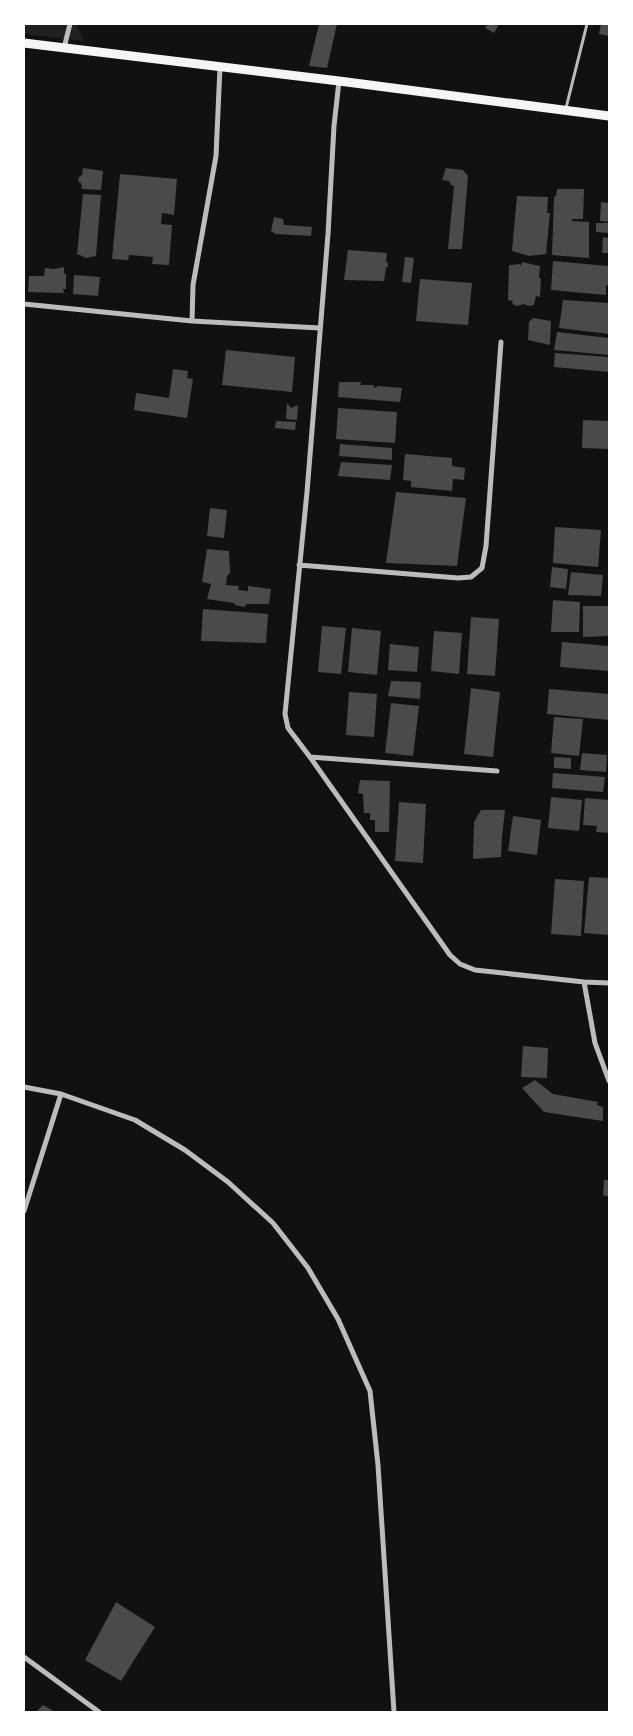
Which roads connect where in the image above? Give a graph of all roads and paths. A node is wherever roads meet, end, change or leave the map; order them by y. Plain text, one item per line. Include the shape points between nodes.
1 (70, 24) edge
2 (587, 24) edge
3 (24, 43) edge
4 (64, 48) junction
5 (220, 67) junction
6 (339, 81) junction
7 (566, 110) junction
8 (609, 116) edge
9 (24, 304) edge
10 (192, 320) junction
11 (320, 328) junction
12 (501, 342) dead end
13 (299, 565) junction
14 (310, 757) junction
15 (498, 771) dead end
16 (584, 982) junction
17 (609, 983) edge
18 (609, 1081) edge
19 (24, 1087) edge
20 (61, 1094) junction
21 (24, 1211) edge
22 (24, 1658) edge
23 (99, 1712) edge
24 (394, 1712) edge

1 - 4 street
2 - 7 lane
3 - 4 main road
4 - 5 main road
5 - 6 main road
5 - 10 street via 216,156 192,285
6 - 7 main road
6 - 11 street
7 - 8 main road
9 - 10 street
10 - 11 street
11 - 13 street
12 - 13 street via 482,568 471,577 458,578
13 - 14 street via 285,714 288,728
14 - 15 street
14 - 16 street via 450,955 460,964 475,970
16 - 17 street
16 - 18 street via 595,1043
19 - 20 street
20 - 21 street
20 - 24 street via 135,1120 185,1150 228,1182 273,1223 308,1268 338,1319 370,1391
22 - 23 street

